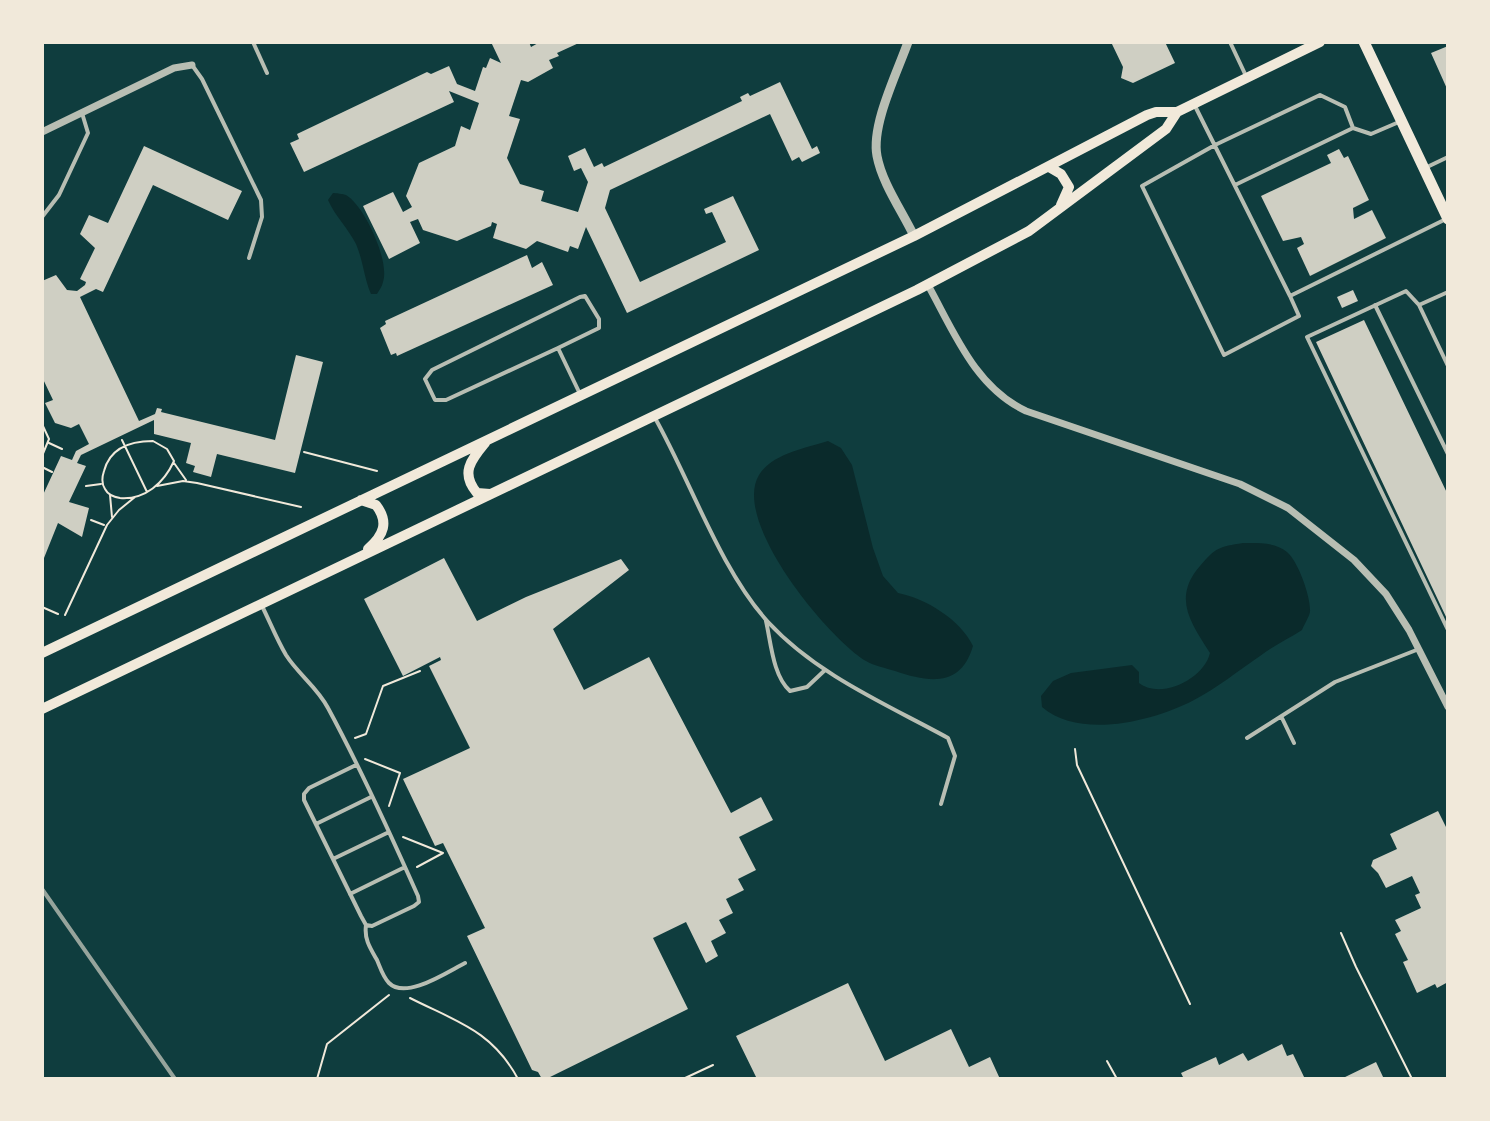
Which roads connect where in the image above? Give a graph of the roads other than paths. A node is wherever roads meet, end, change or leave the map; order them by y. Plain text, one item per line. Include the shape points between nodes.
1 (253, 42) edge
2 (908, 42) edge
3 (1230, 42) edge
4 (1320, 42) edge
5 (1364, 42) edge
6 (192, 65) joint
7 (267, 73) dead end
8 (1247, 77) junction
9 (1194, 103) junction
10 (1177, 112) junction
11 (82, 113) junction
12 (1402, 121) junction
13 (1353, 128) junction
14 (42, 132) edge
15 (1215, 145) junction
16 (1448, 157) edge
17 (1049, 167) junction
18 (1424, 168) junction
19 (1235, 185) junction
20 (1058, 210) junction
21 (1447, 215) edge
22 (42, 217) edge
23 (914, 236) junction
24 (249, 258) dead end
25 (928, 285) junction
26 (1448, 292) edge
27 (1290, 296) junction
28 (1375, 305) junction
29 (1419, 305) junction
30 (558, 348) junction
31 (1448, 366) edge
32 (580, 394) junction
33 (654, 416) junction
34 (489, 438) junction
35 (1448, 454) edge
36 (491, 494) junction
37 (360, 500) junction
38 (354, 560) junction
39 (261, 603) junction
40 (766, 619) junction
41 (1448, 630) edge
42 (1419, 649) junction
43 (42, 653) edge
44 (824, 671) junction
45 (1448, 707) edge
46 (42, 709) edge
47 (1282, 718) junction
48 (1247, 738) dead end
49 (1294, 743) dead end
50 (356, 765) junction
51 (372, 797) junction
52 (941, 804) dead end
53 (316, 824) junction
54 (389, 832) junction
55 (333, 859) junction
56 (405, 867) junction
57 (350, 894) junction
58 (366, 925) junction
59 (465, 963) dead end

1 - 7 lane
2 - 23 street via 876,146 882,171
3 - 8 lane
4 - 8 main road
5 - 12 main road
6 - 11 street via 174,68
6 - 24 lane via 261,200 262,217
8 - 9 main road
9 - 10 main road
9 - 15 lane
10 - 17 main road via 1156,112
10 - 20 main road via 1166,129
11 - 14 street
11 - 22 lane via 88,133 59,195
12 - 13 lane via 1371,134
12 - 18 main road
13 - 15 lane via 1345,107 1320,95
13 - 19 lane
15 - 19 lane
15 - 27 lane via 1142,186 1224,355 1299,316
16 - 18 lane
17 - 20 main road via 1069,187
17 - 23 main road
18 - 21 main road
19 - 27 lane
20 - 25 main road via 1013,241
21 - 27 lane
23 - 32 main road
25 - 33 main road
25 - 42 street via 970,360 996,393 1026,411 1240,484 1288,508 1376,583
26 - 29 lane
28 - 29 lane via 1406,291
28 - 35 lane
28 - 41 lane via 1307,337
29 - 31 lane
30 - 30 lane via 599,328 585,296 432,370 426,385 435,400 446,400
30 - 32 lane
32 - 34 main road
33 - 36 main road
33 - 40 lane via 733,572
34 - 36 main road via 471,460 467,475 477,493
34 - 37 main road
36 - 38 main road
37 - 38 main road via 376,505 384,523 379,539
37 - 43 main road
38 - 39 main road
39 - 46 main road
39 - 50 lane via 287,656 328,706
40 - 44 lane
40 - 44 lane via 775,662 790,691 802,690
42 - 45 street
42 - 47 lane via 1335,682
44 - 52 lane via 948,738 955,756
47 - 48 lane
47 - 49 lane
50 - 51 lane
50 - 53 lane via 304,794
51 - 53 lane
51 - 54 lane
53 - 55 lane
54 - 55 lane
54 - 56 lane
55 - 57 lane
56 - 57 lane
56 - 58 lane via 419,902
57 - 58 lane
58 - 59 lane via 364,937 397,988 418,986

